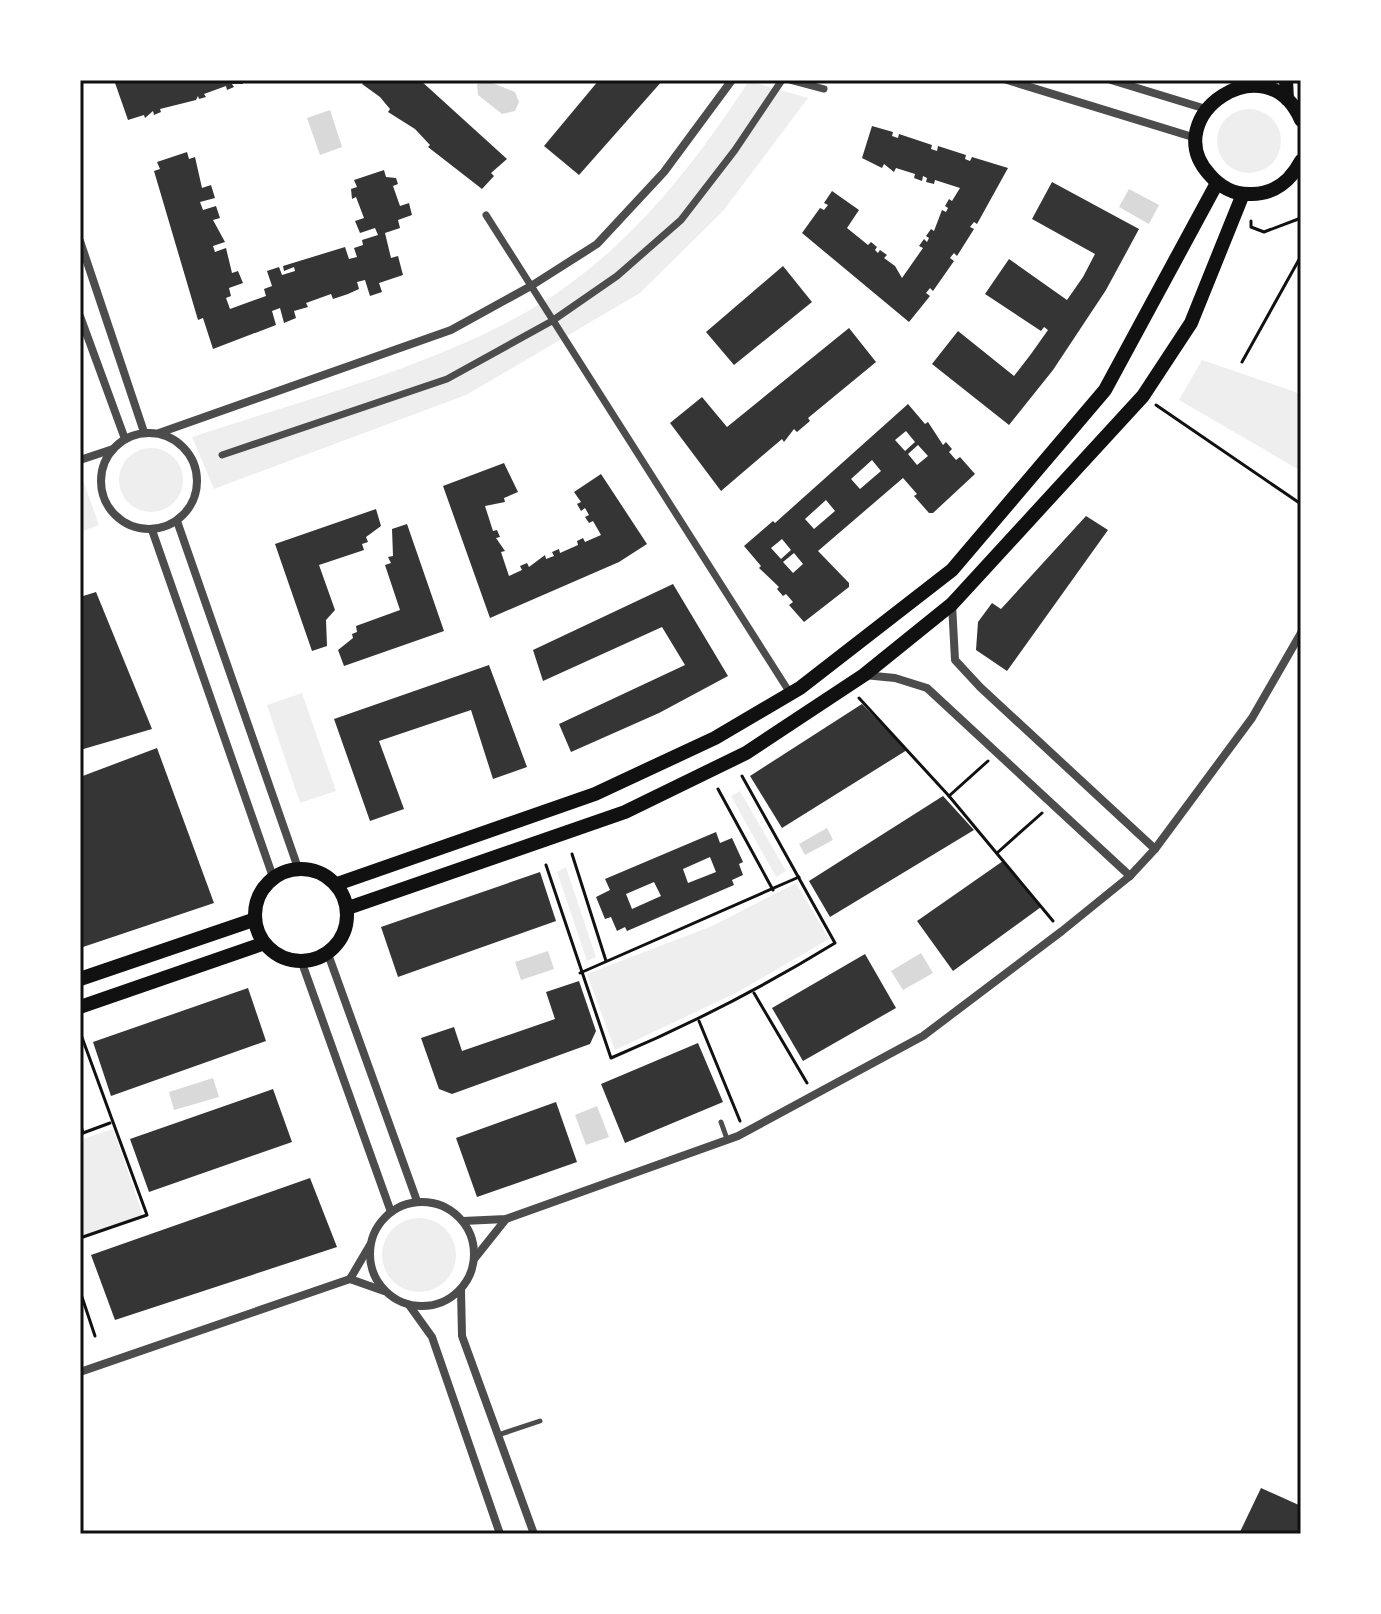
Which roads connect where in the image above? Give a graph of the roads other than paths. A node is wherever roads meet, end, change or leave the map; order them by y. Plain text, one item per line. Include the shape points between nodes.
1 (732, 80) edge
2 (782, 80) edge
3 (790, 80) edge
4 (1007, 80) edge
5 (1111, 80) edge
6 (1286, 80) edge
7 (1260, 83) edge
8 (824, 89) dead end
9 (1287, 99) junction
10 (1206, 109) junction
11 (1301, 120) edge
12 (1196, 138) junction
13 (1301, 161) edge
14 (1217, 183) junction
15 (1243, 194) junction
16 (486, 215) dead end
17 (80, 241) edge
18 (531, 286) junction
19 (80, 316) edge
20 (552, 321) junction
21 (144, 432) junction
22 (159, 433) junction
23 (125, 439) junction
24 (113, 448) junction
25 (222, 455) dead end
26 (80, 460) edge
27 (177, 521) junction
28 (152, 530) junction
29 (952, 604) junction
30 (1301, 633) edge
31 (864, 675) junction
32 (791, 695) junction
33 (1155, 849) junction
34 (298, 868) junction
35 (1130, 876) junction
36 (273, 877) junction
37 (337, 884) junction
38 (348, 908) junction
39 (253, 920) junction
40 (262, 944) junction
41 (328, 954) junction
42 (302, 963) junction
43 (80, 979) edge
44 (80, 1007) edge
45 (721, 1122) dead end
46 (728, 1140) junction
47 (417, 1201) junction
48 (391, 1212) junction
49 (506, 1219) junction
50 (463, 1221) junction
51 (370, 1245) junction
52 (475, 1258) junction
53 (350, 1279) junction
54 (461, 1290) junction
55 (384, 1291) junction
56 (409, 1305) junction
57 (80, 1372) edge
58 (540, 1421) dead end
59 (498, 1435) junction
60 (500, 1534) edge
61 (534, 1534) edge

1 - 18 street via 664,172 597,244
2 - 20 street via 681,220 617,276
3 - 8 street
4 - 12 street
5 - 10 street
6 - 9 main road
7 - 9 main road
7 - 10 main road via 1229,90
9 - 11 main road
10 - 12 main road
12 - 14 main road via 1205,171
13 - 15 main road via 1272,191
14 - 15 main road
14 - 32 main road via 1105,390 952,570
15 - 29 main road via 1191,323 1143,396
16 - 18 street
17 - 21 street
18 - 20 street
18 - 22 street via 451,330
19 - 23 street
20 - 25 street via 447,379
20 - 32 street
21 - 22 street
21 - 23 street
22 - 27 street via 185,447 199,480 190,509
23 - 24 street
24 - 26 street
24 - 28 street via 102,471 103,496 114,514 136,528
27 - 28 street
27 - 34 street
28 - 36 street
29 - 31 main road
29 - 33 street via 955,660
30 - 33 street via 1252,718
31 - 35 street via 927,688
31 - 38 main road via 746,753 625,812
32 - 37 main road via 640,775
33 - 35 street
34 - 36 main road
34 - 37 main road via 322,873
35 - 46 street via 923,1036
36 - 39 main road via 256,898
37 - 38 main road
38 - 41 main road via 343,937
39 - 40 main road
39 - 43 main road
40 - 42 main road
40 - 44 main road
41 - 42 main road
41 - 47 street
42 - 48 street
45 - 46 lane
46 - 49 street
47 - 48 street
47 - 50 street via 440,1204
48 - 51 street
49 - 50 street
49 - 52 street
50 - 52 street
51 - 53 street
51 - 55 street via 372,1270
52 - 54 street
53 - 55 street
53 - 57 street
54 - 56 street via 436,1305
54 - 59 street via 462,1336
55 - 56 street
56 - 60 street via 432,1337
58 - 59 lane
59 - 61 street

